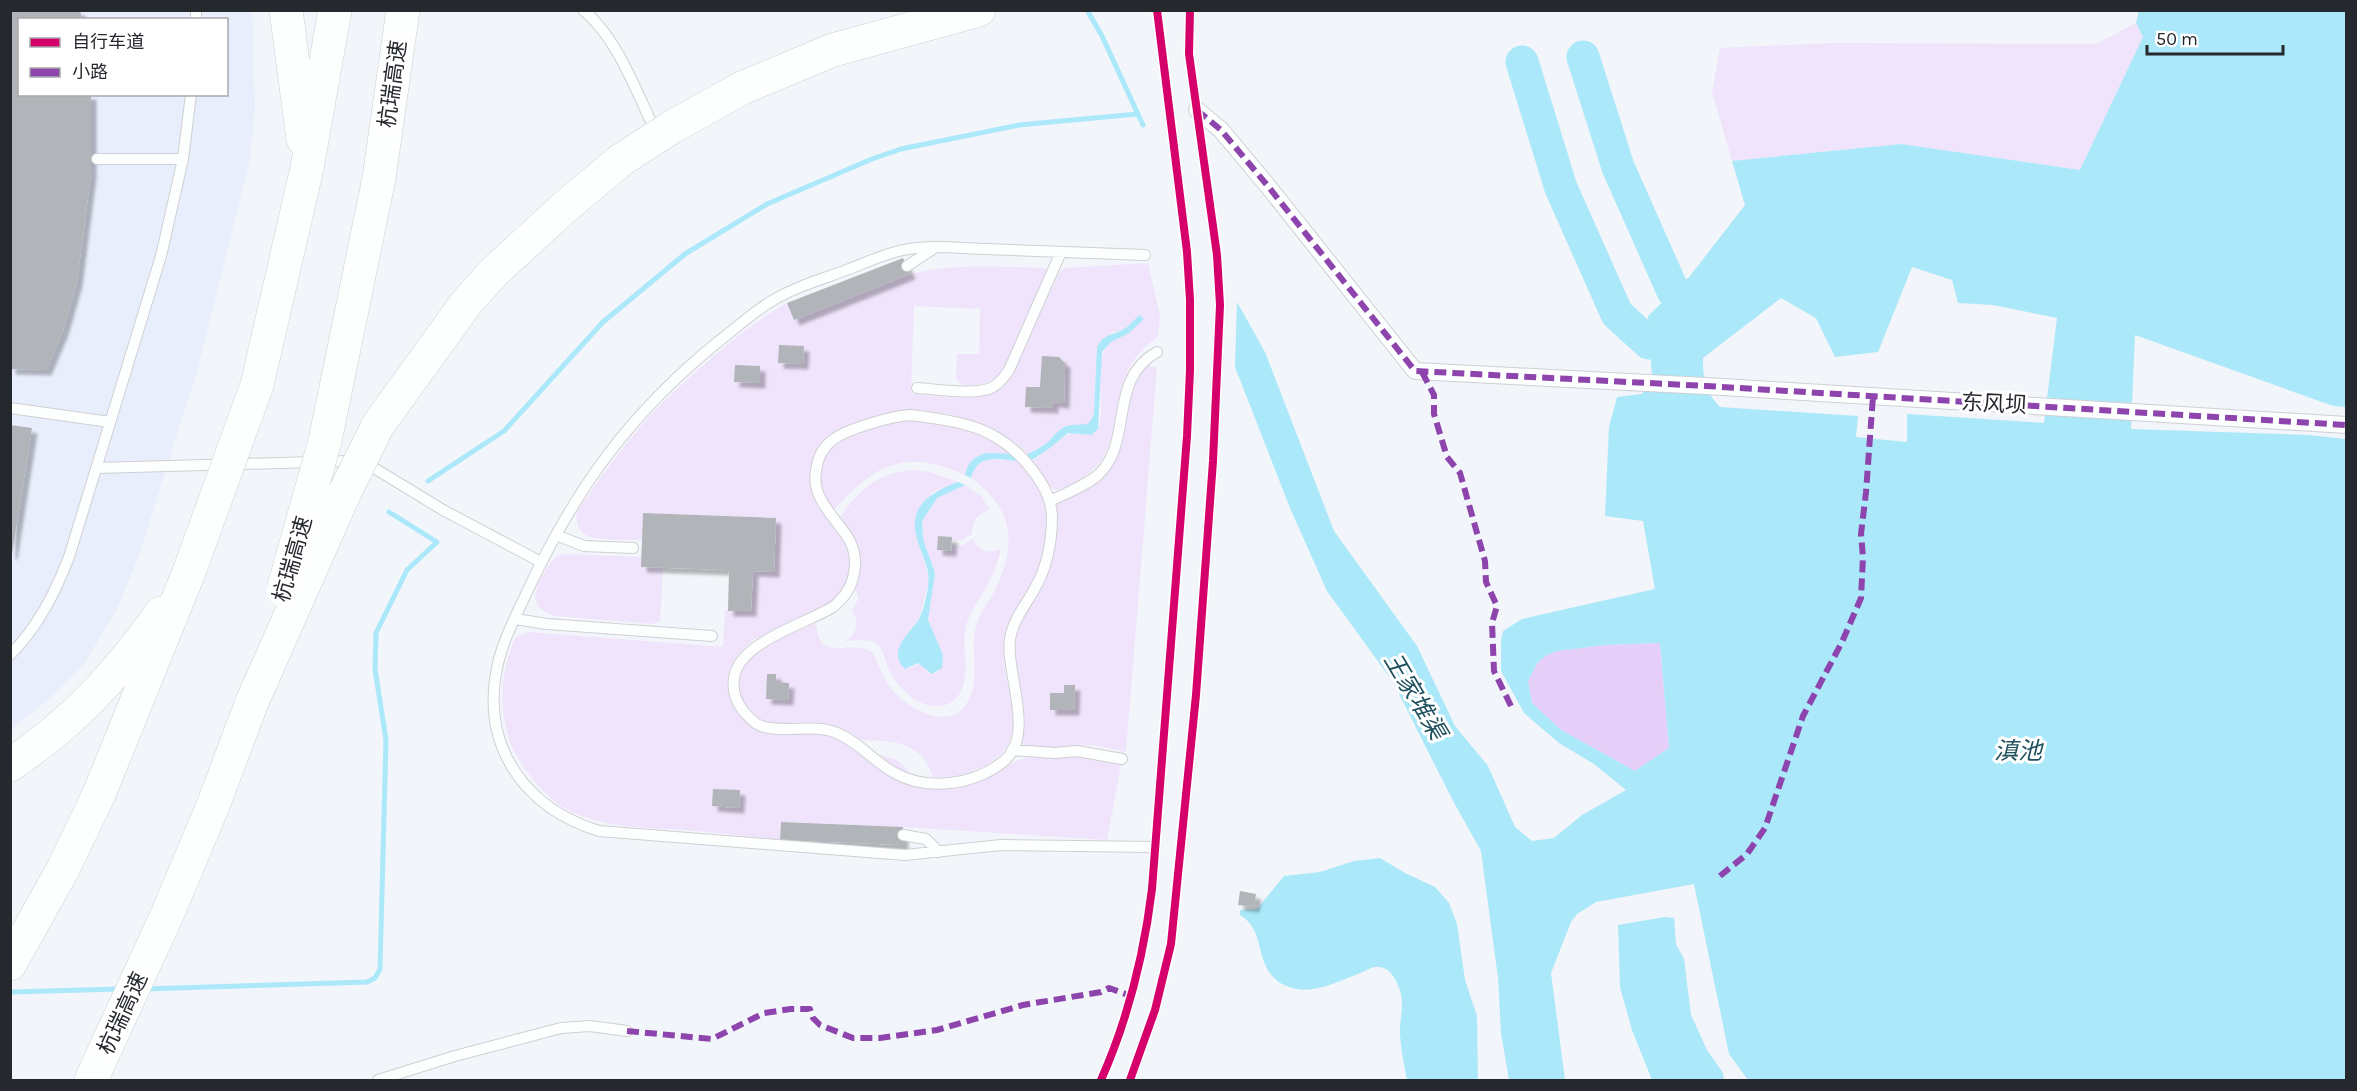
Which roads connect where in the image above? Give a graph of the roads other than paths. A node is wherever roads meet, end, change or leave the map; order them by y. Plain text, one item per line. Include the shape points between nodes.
1 (286, 10) edge
2 (335, 10) edge
3 (403, 10) edge
4 (583, 10) edge
5 (980, 10) edge
6 (191, 96) edge
7 (1197, 111) dead end
8 (652, 124) dead end
9 (628, 142) dead end
10 (97, 159) dead end
11 (183, 159) junction
12 (307, 168) junction
13 (585, 175) dead end
14 (513, 238) dead end
15 (936, 248) junction
16 (1061, 252) junction
17 (1145, 255) dead end
18 (907, 266) dead end
19 (1157, 352) dead end
20 (917, 388) dead end
21 (10, 408) edge
22 (110, 422) junction
23 (2346, 425) edge
24 (349, 461) junction
25 (97, 468) junction
26 (1050, 501) junction
27 (556, 535) junction
28 (633, 548) dead end
29 (541, 562) junction
30 (189, 572) junction
31 (515, 619) junction
32 (712, 636) dead end
33 (10, 655) edge
34 (252, 702) junction
35 (1012, 750) junction
36 (1122, 759) dead end
37 (10, 765) edge
38 (903, 835) dead end
39 (1155, 847) dead end
40 (939, 852) junction
41 (10, 964) edge
42 (627, 1031) dead end
43 (91, 1080) edge
44 (378, 1080) edge

1 - 12 highway
2 - 12 highway
3 - 34 highway, 杭瑞高速, bridge via 379,178 325,441
4 - 8 lane via 596,20 626,69
5 - 34 highway, bridge via 833,50 768,76 702,110 597,179 494,272 448,326 378,425
6 - 11 lane
7 - 23 street, 东风坝 via 1221,130 1416,371
9 - 13 lane
10 - 11 lane
11 - 22 lane via 161,256
12 - 30 highway, bridge via 257,385
14 - 24 lane via 430,337
15 - 16 lane
15 - 18 lane
15 - 27 lane via 900,250 795,290 752,315 685,369 643,412 584,486
16 - 17 lane
16 - 20 lane via 1002,380 980,391
19 - 26 lane via 1139,364 1129,382 1106,466 1090,480
21 - 22 lane
22 - 25 lane
24 - 25 lane
24 - 29 lane via 374,468
25 - 33 lane via 58,586 40,618
26 - 35 lane via 1051,537 1045,567 1010,639 1018,709
26 - 35 lane via 1019,452 996,436 958,422 900,416 834,437 817,461 815,478 825,507 856,554 854,579 842,600 827,611 757,645 738,664 734,677 736,702 759,726 837,733 894,773 913,779 950,784 968,780 1004,760
27 - 28 lane via 584,546
27 - 29 lane
29 - 31 lane
30 - 37 highway via 107,684 70,721
30 - 41 highway via 99,794
31 - 32 lane
31 - 40 lane via 502,649 494,686 499,741 526,787 567,820 617,834 905,855
34 - 43 highway, 杭瑞高速 via 167,915
35 - 36 lane via 1083,751
38 - 40 lane via 926,839
39 - 40 lane via 1001,845
42 - 44 lane via 590,1026 561,1028

